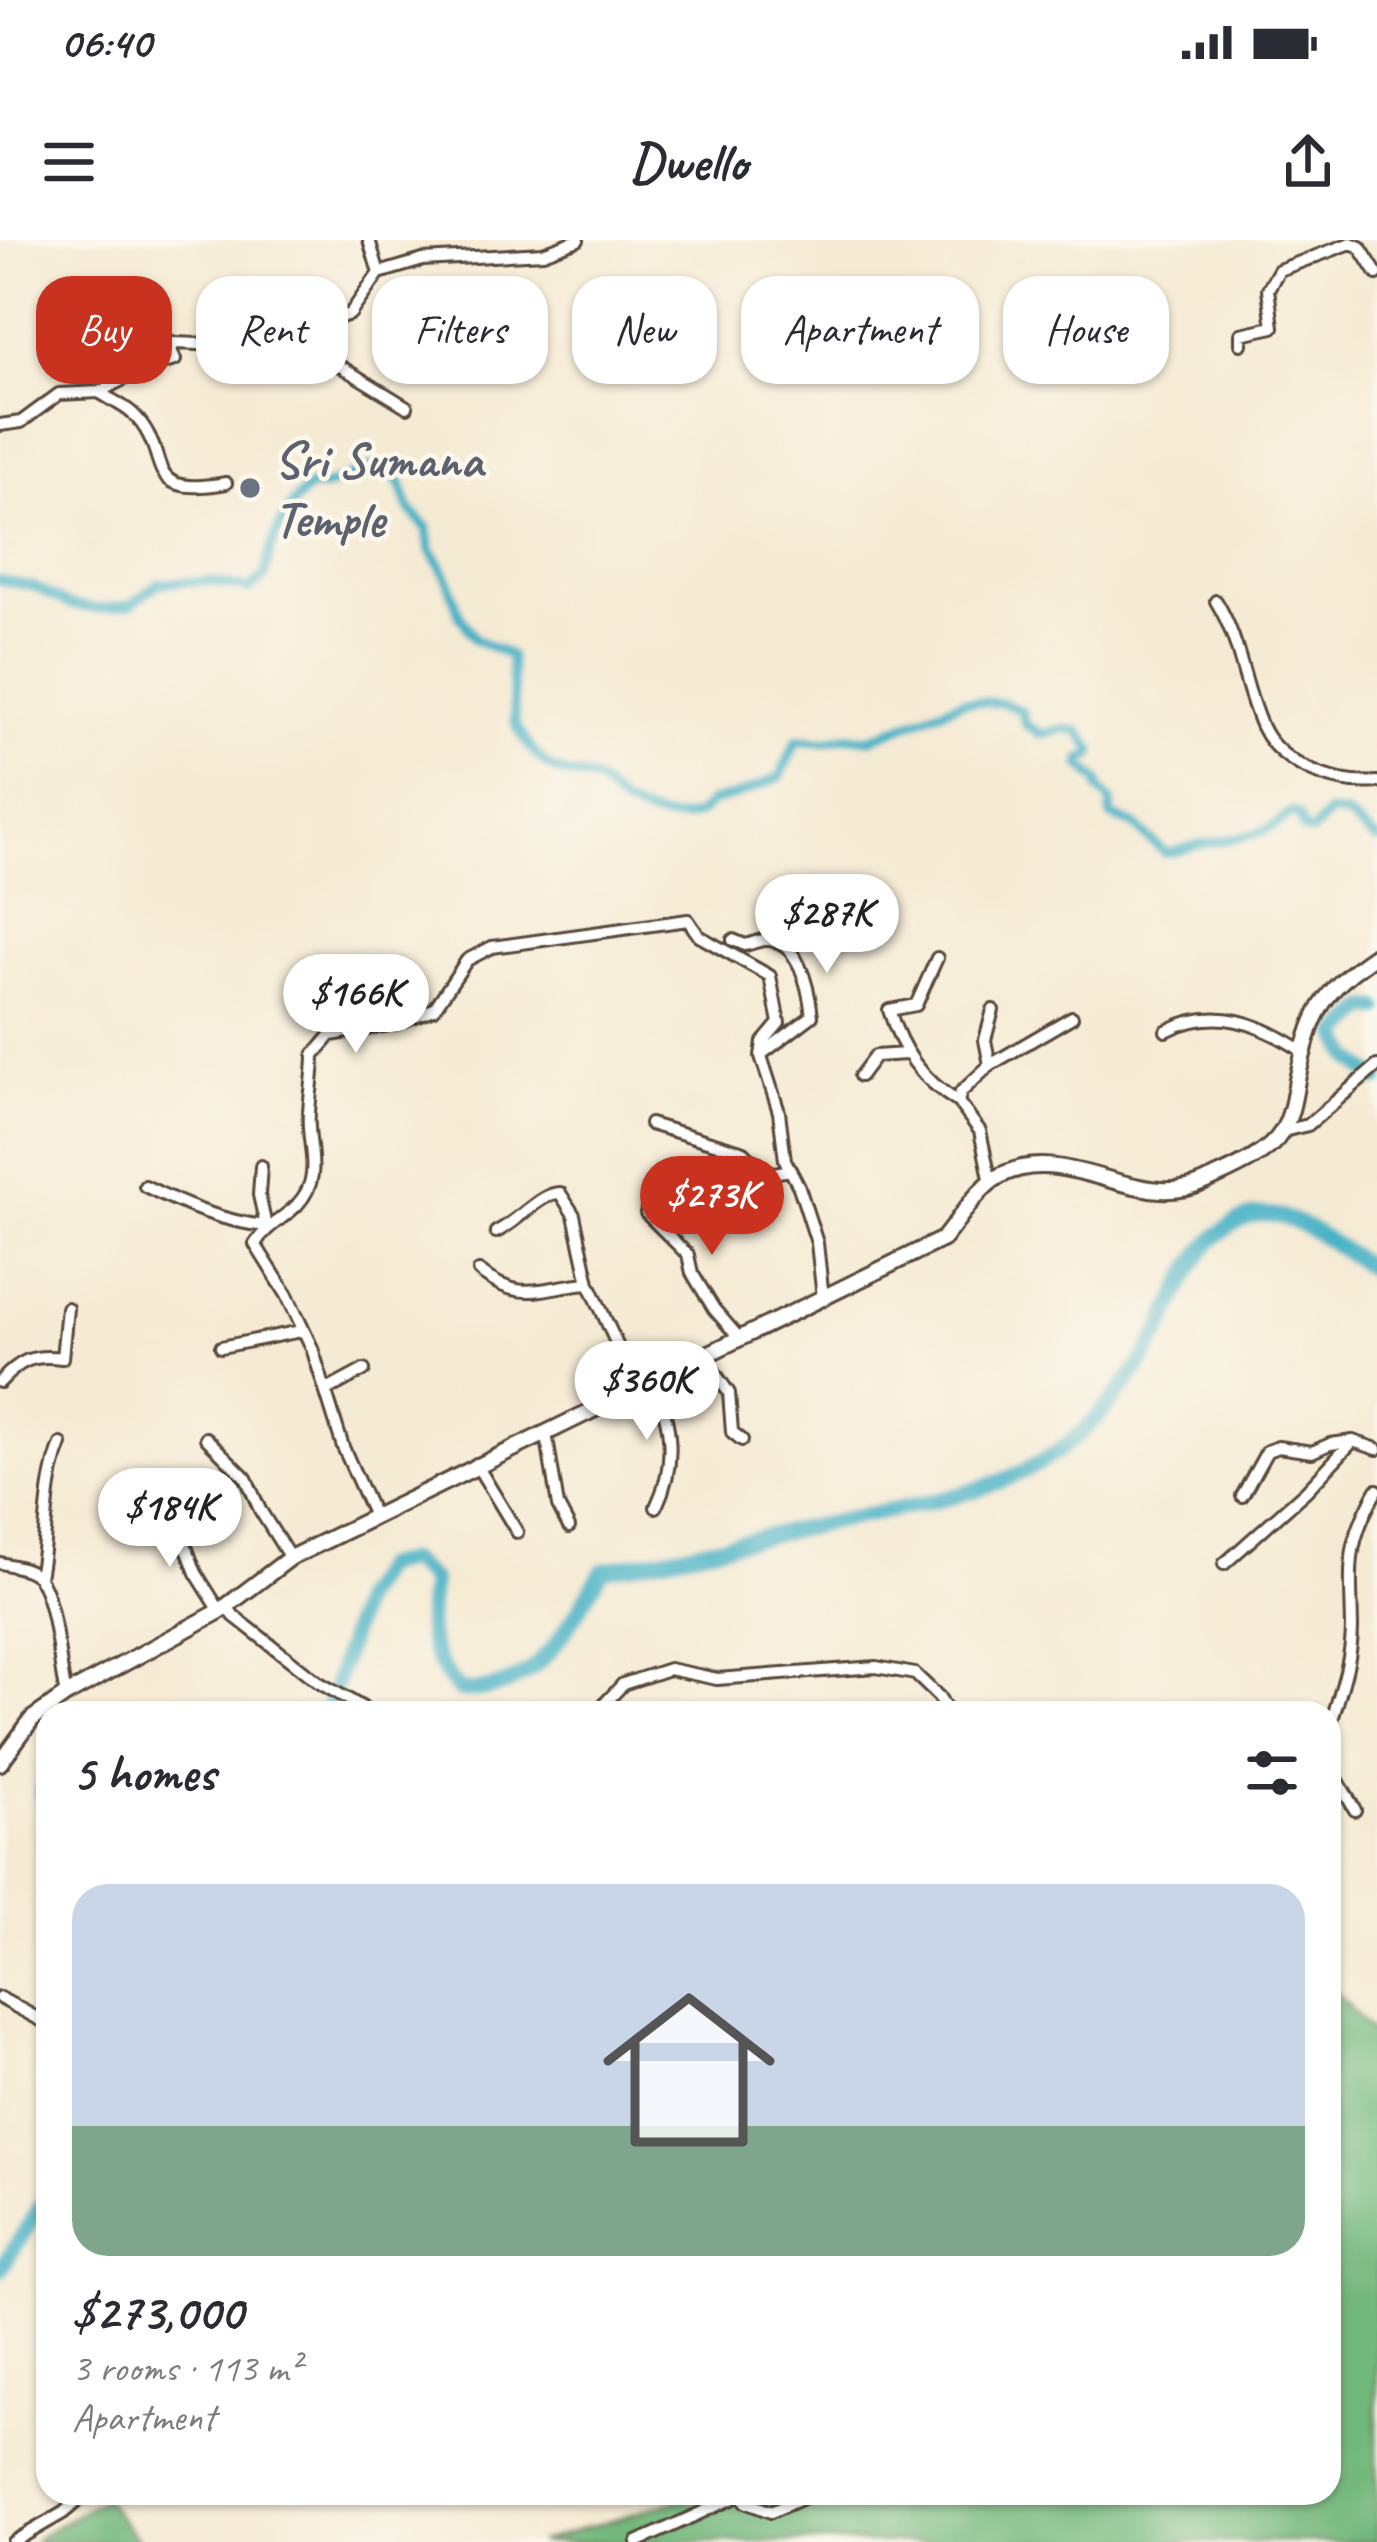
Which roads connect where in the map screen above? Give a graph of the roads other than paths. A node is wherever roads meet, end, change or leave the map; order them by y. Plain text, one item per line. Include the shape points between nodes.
1 (369, 240) edge
2 (484, 240) edge
3 (578, 240) edge
4 (1359, 243) edge
5 (484, 256) junction
6 (379, 272) junction
7 (1377, 274) edge
8 (348, 315) edge
9 (196, 344) edge
10 (1241, 344) dead end
11 (348, 371) edge
12 (99, 392) junction
13 (407, 407) dead end
14 (0, 425) edge
15 (226, 483) dead end
16 (1216, 602) dead end
17 (1377, 782) edge
18 (734, 940) dead end
19 (1377, 954) edge
20 (938, 958) dead end
21 (994, 1010) dead end
22 (1072, 1017) dead end
23 (1166, 1031) dead end
24 (1304, 1052) junction
25 (906, 1054) junction
26 (761, 1056) junction
27 (990, 1065) junction
28 (1377, 1066) edge
29 (860, 1076) dead end
30 (958, 1102) junction
31 (650, 1124) dead end
32 (1283, 1131) junction
33 (261, 1166) dead end
34 (790, 1169) junction
35 (991, 1183) junction
36 (145, 1186) dead end
37 (646, 1213) dead end
38 (266, 1226) junction
39 (496, 1232) dead end
40 (479, 1270) dead end
41 (589, 1283) junction
42 (823, 1298) junction
43 (67, 1308) dead end
44 (301, 1330) junction
45 (740, 1339) junction
46 (221, 1347) dead end
47 (704, 1357) junction
48 (364, 1370) dead end
49 (653, 1380) junction
50 (0, 1382) edge
51 (637, 1388) junction
52 (328, 1390) junction
53 (546, 1433) junction
54 (206, 1438) dead end
55 (742, 1440) dead end
56 (1353, 1442) junction
57 (61, 1444) dead end
58 (1377, 1449) edge
59 (476, 1464) junction
60 (1377, 1490) edge
61 (1242, 1496) dead end
62 (169, 1501) dead end
63 (656, 1507) dead end
64 (373, 1514) junction
65 (569, 1527) dead end
66 (517, 1532) dead end
67 (290, 1558) junction
68 (0, 1563) edge
69 (1224, 1564) dead end
70 (39, 1577) junction
71 (224, 1609) junction
72 (66, 1695) junction
73 (58, 1701) edge
74 (357, 1701) edge
75 (607, 1701) edge
76 (941, 1701) edge
77 (1337, 1701) edge
78 (36, 1716) edge
79 (0, 1763) edge
80 (1341, 1791) edge
81 (1355, 1810) dead end
82 (0, 1998) edge
83 (36, 2018) edge
84 (61, 2505) edge
85 (73, 2505) edge
86 (718, 2505) edge
87 (754, 2505) edge
88 (787, 2505) edge
89 (63, 2513) junction
90 (13, 2542) edge
91 (637, 2542) edge

1 - 6 street
2 - 5 street
3 - 5 street via 543,254
4 - 7 street
4 - 10 street via 1279,270 1268,289 1273,327 1240,334
5 - 6 street
6 - 8 street
9 - 12 street via 174,343 175,360
11 - 13 street
12 - 14 street via 59,394 21,422
12 - 15 street via 132,413 164,477 195,489
16 - 17 street via 1233,628 1264,731 1312,772
18 - 26 street via 784,944 810,998 812,1016
19 - 24 street via 1325,995
20 - 25 street via 916,1005 889,1010
21 - 27 street via 985,1040
22 - 27 street
23 - 24 street via 1219,1016
24 - 32 street
25 - 29 street via 874,1056
25 - 30 street
26 - 34 street
26 - 38 street via 779,1023 770,976 699,936 688,920 492,947 467,960 434,1009 331,1035 314,1055 309,1112 316,1168 299,1203
27 - 30 street
28 - 32 street via 1319,1115
30 - 35 street via 980,1131
31 - 34 street via 744,1152 774,1173
32 - 35 street via 1198,1186 1151,1189 1053,1166 1018,1169
33 - 38 street
34 - 42 street via 817,1243
35 - 42 street via 943,1239
36 - 38 street via 185,1206
37 - 45 street via 688,1255 714,1309
38 - 44 street via 255,1244
39 - 41 street via 520,1221 542,1196 560,1193 574,1215
40 - 41 street via 515,1292
41 - 51 street
42 - 45 street
43 - 50 street via 62,1358 37,1354
44 - 46 street
44 - 52 street
45 - 47 street
47 - 49 street
47 - 55 street via 729,1393 732,1432
48 - 52 street
49 - 51 street
49 - 63 street via 671,1440 669,1480
51 - 53 street
52 - 64 street
53 - 59 street
53 - 65 street
54 - 67 street via 246,1478
56 - 58 street
56 - 61 street via 1268,1451
56 - 69 street
57 - 70 street via 50,1470
59 - 64 street
59 - 66 street
60 - 77 street via 1355,1528 1352,1628
62 - 71 street via 196,1573
64 - 67 street
67 - 71 street
68 - 70 street
70 - 72 street
71 - 72 street
71 - 74 street via 318,1682
72 - 73 street
75 - 76 street via 623,1684 669,1669 718,1679 876,1667 915,1674
78 - 79 street
80 - 81 street
82 - 83 street
84 - 89 street
85 - 89 street
86 - 91 street
87 - 88 street via 771,2512
89 - 90 street

